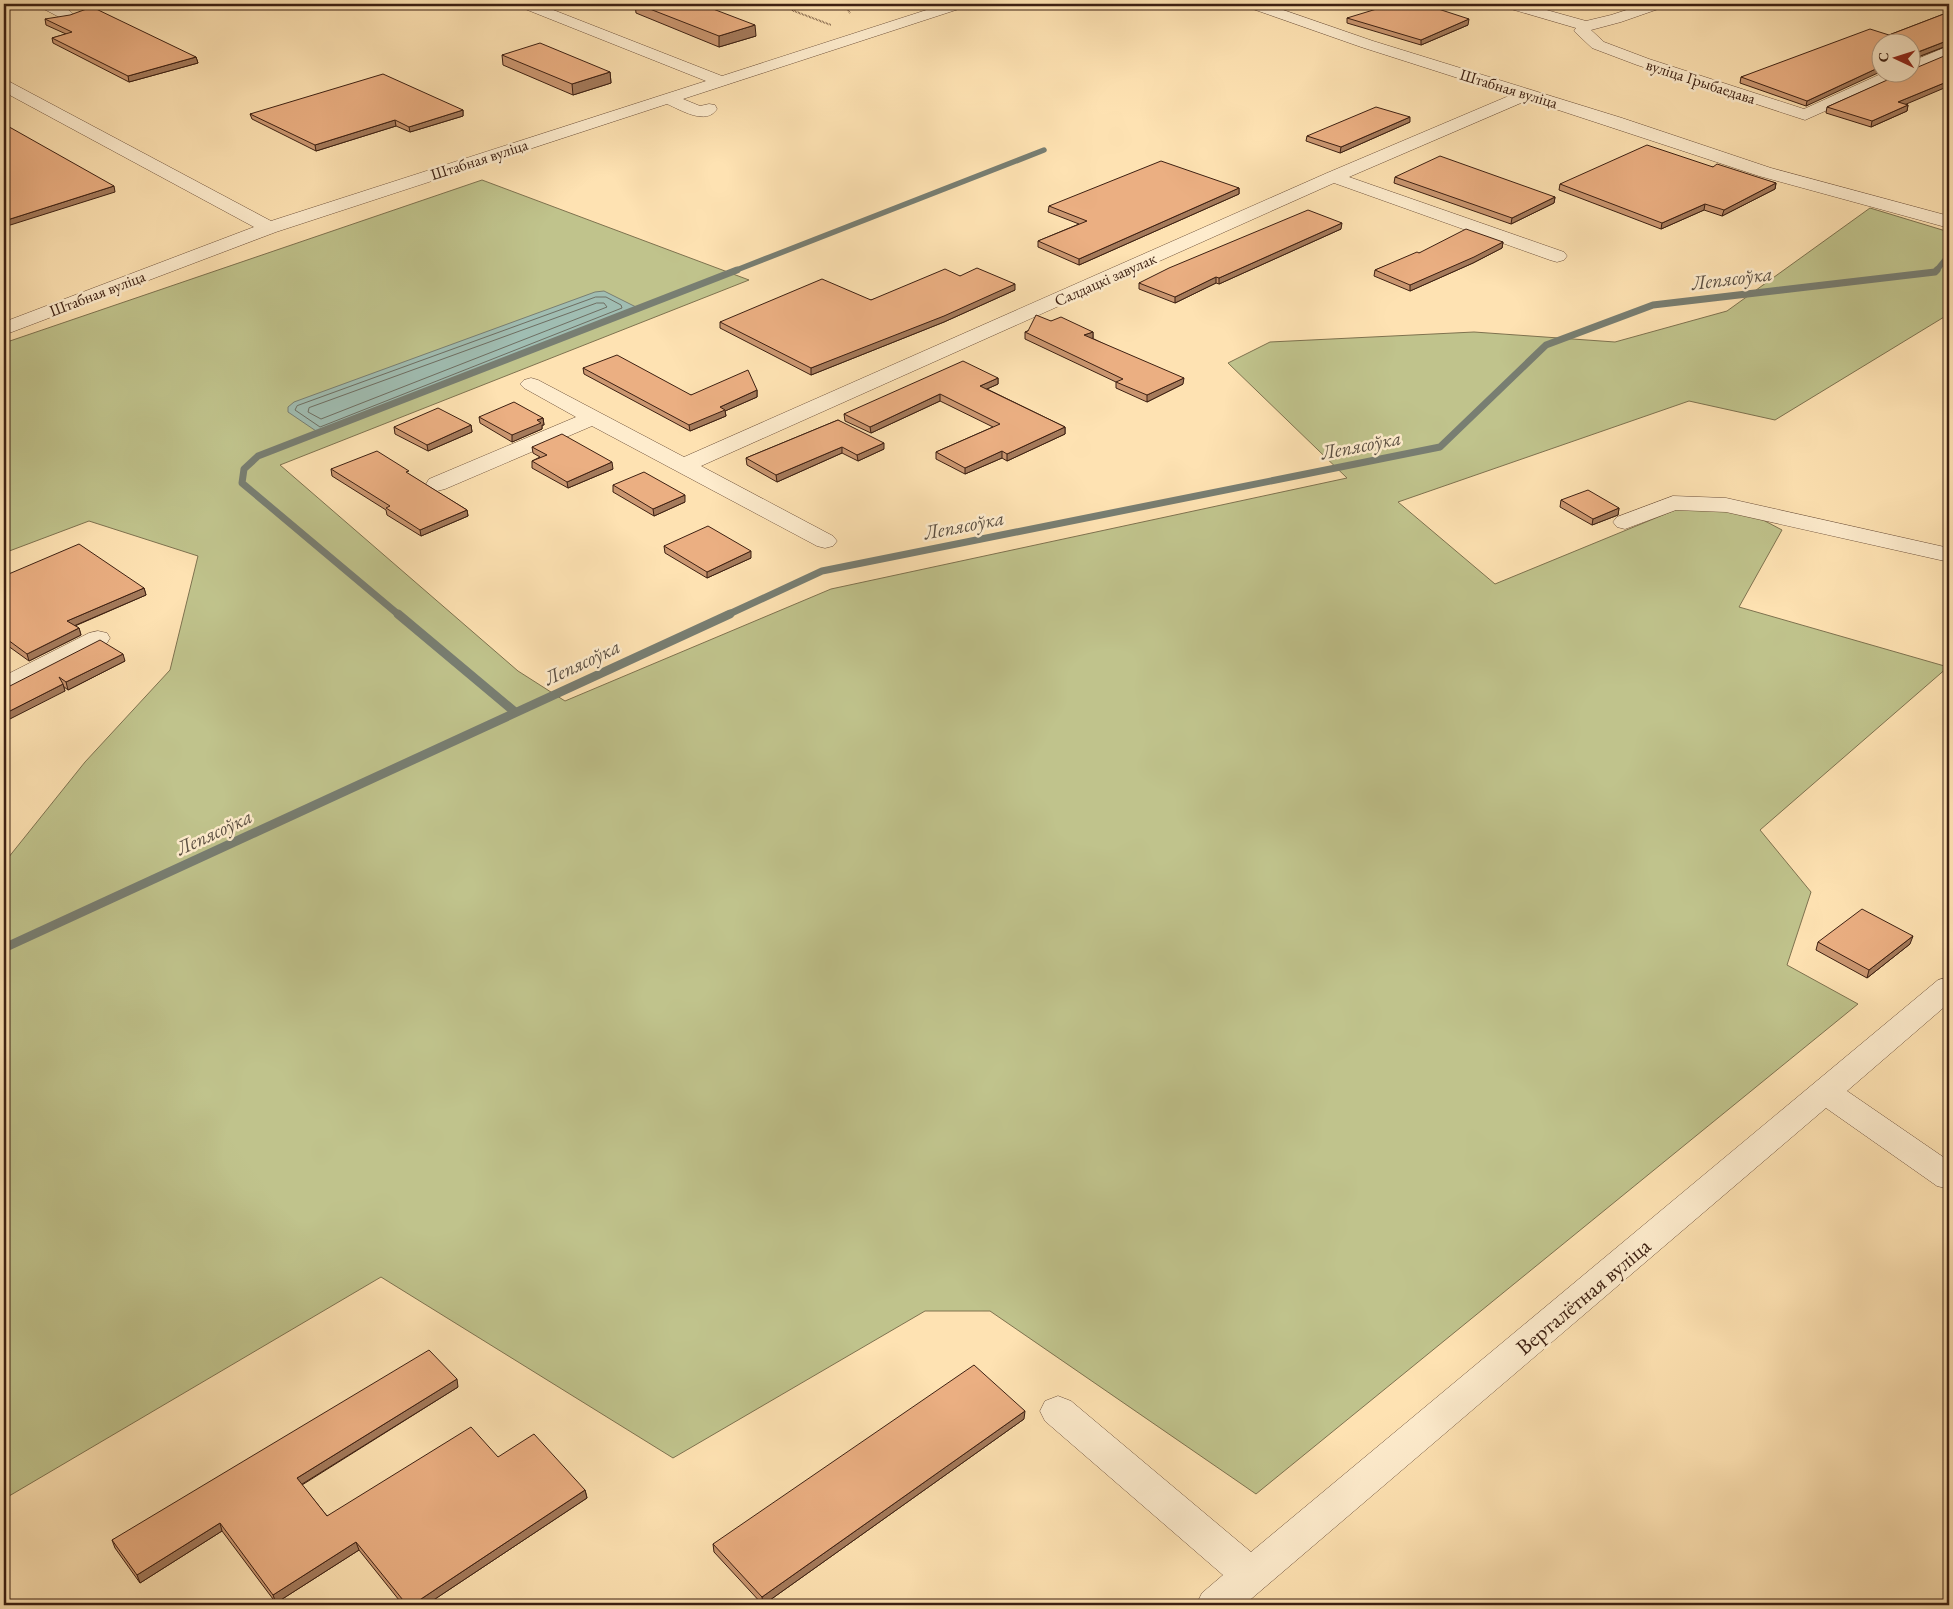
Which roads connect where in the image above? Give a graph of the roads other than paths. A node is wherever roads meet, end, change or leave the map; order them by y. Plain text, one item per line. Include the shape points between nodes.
1 (45, 4) edge
2 (525, 4) edge
3 (960, 4) edge
4 (1252, 4) edge
5 (1509, 4) edge
6 (1659, 4) edge
7 (66, 14) edge
8 (1586, 26) junction
9 (1949, 51) edge
10 (1920, 64) edge
11 (720, 81) junction
12 (1878, 82) edge
13 (4, 86) edge
14 (1527, 94) junction
15 (667, 98) junction
16 (709, 109) dead end
17 (1333, 177) junction
18 (1949, 222) edge
19 (269, 228) junction
20 (1556, 256) dead end
21 (4, 329) edge
22 (530, 384) dead end
23 (594, 417) junction
24 (684, 465) junction
25 (436, 484) dead end
26 (1625, 522) dead end
27 (825, 541) dead end
28 (1949, 554) edge
29 (98, 638) dead end
30 (7, 680) edge
31 (1949, 987) edge
32 (1826, 1092) junction
33 (1949, 1177) edge
34 (1058, 1411) dead end
35 (1251, 1576) junction
36 (1216, 1605) edge

1 - 7 street
2 - 11 street
3 - 11 street, Штабная вуліца
4 - 14 street, Штабная вуліца
5 - 8 street
6 - 8 street
8 - 12 street, вуліца Грыбаедава via 1582,31 1598,45 1805,116
9 - 10 street
11 - 15 street, Штабная вуліца
13 - 19 street
14 - 17 street, Салдацкі завулак
14 - 18 street, Штабная вуліца via 1766,172
15 - 16 street via 699,112
15 - 19 street, Штабная вуліца
17 - 20 street
17 - 24 street, Салдацкі завулак
19 - 21 street, Штабная вуліца
22 - 23 street
23 - 24 street
23 - 25 street
24 - 27 street
26 - 28 street via 1673,503 1726,505
29 - 30 street
31 - 32 street, Верталётная вуліца
32 - 33 street
32 - 35 street, Верталётная вуліца
34 - 35 street
35 - 36 street, Верталётная вуліца

